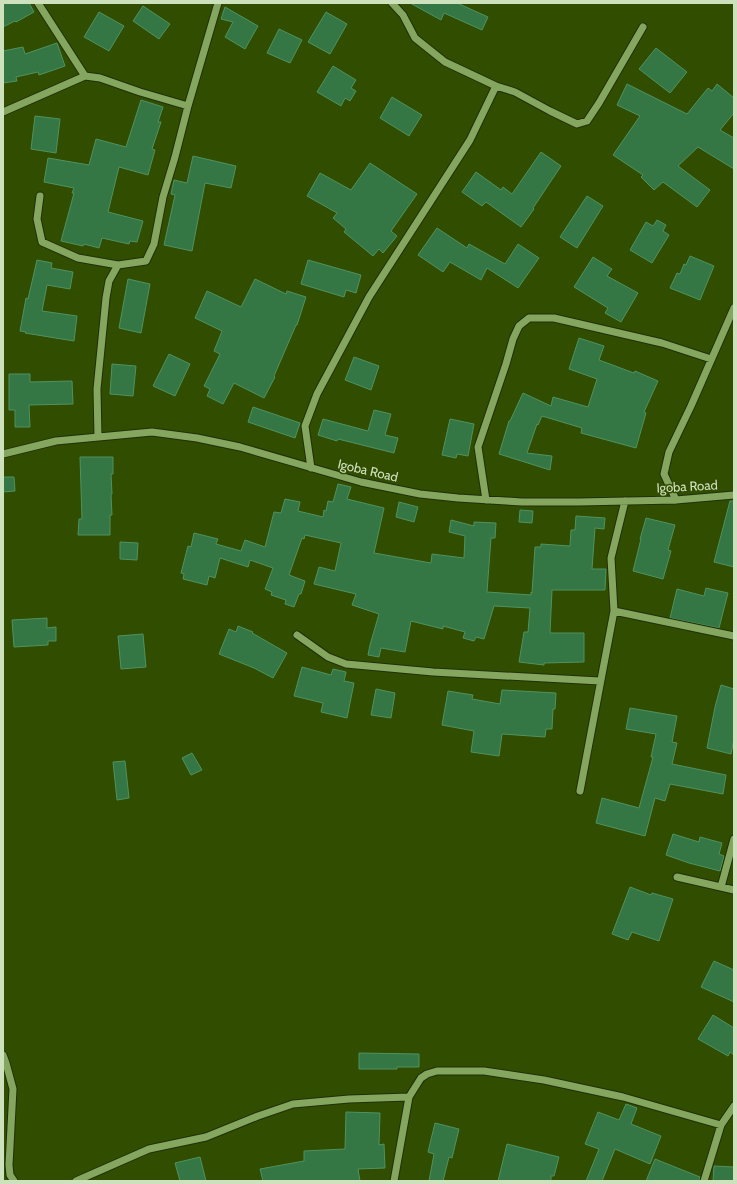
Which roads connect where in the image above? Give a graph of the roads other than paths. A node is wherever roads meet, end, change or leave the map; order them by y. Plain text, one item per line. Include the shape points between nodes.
1 (38, 3) edge
2 (218, 3) edge
3 (392, 3) edge
4 (643, 27) dead end
5 (85, 76) junction
6 (496, 86) junction
7 (188, 106) junction
8 (3, 112) edge
9 (40, 196) dead end
10 (118, 265) junction
11 (734, 308) edge
12 (711, 359) junction
13 (98, 437) junction
14 (3, 454) edge
15 (311, 468) junction
16 (734, 496) edge
17 (486, 500) junction
18 (676, 500) junction
19 (625, 501) junction
20 (614, 611) junction
21 (297, 635) dead end
22 (734, 636) edge
23 (600, 681) junction
24 (580, 791) dead end
25 (734, 839) edge
26 (677, 877) dead end
27 (721, 887) junction
28 (734, 890) edge
29 (3, 1055) edge
30 (409, 1097) junction
31 (734, 1106) edge
32 (721, 1125) junction
33 (14, 1181) edge
34 (76, 1181) edge
35 (394, 1181) edge
36 (704, 1181) edge

1 - 5 street
2 - 7 street
3 - 6 street via 403,15 415,38 445,62
4 - 6 street via 587,120 577,124 515,92
5 - 7 street via 100,78
5 - 8 street
6 - 15 street via 470,140 369,297 318,394 305,426
7 - 10 street via 163,197 154,244 146,261
9 - 10 street via 37,219 42,242 78,258
10 - 13 street via 109,281 105,306 97,389
11 - 12 street
12 - 17 street via 662,343 554,318 529,318 519,326 513,339 478,447
12 - 18 street via 669,452 664,474
13 - 14 street, Igoba Road via 56,442
13 - 15 street, Igoba Road via 152,432 197,438 240,447
15 - 17 street, Igoba Road via 360,482 420,494
16 - 18 street, Igoba Road
17 - 19 street, Igoba Road
18 - 19 street, Igoba Road
19 - 20 street via 611,558
20 - 22 street
20 - 23 street
21 - 23 street via 328,657 346,664 433,672
23 - 24 street
25 - 27 street
26 - 27 street
27 - 28 street
29 - 33 street via 13,1089 9,1165 10,1175
30 - 32 street via 421,1078 427,1074 437,1071 484,1071 544,1080 623,1097
30 - 34 street via 293,1104 206,1136 149,1149
30 - 35 street
31 - 32 street
32 - 36 street

